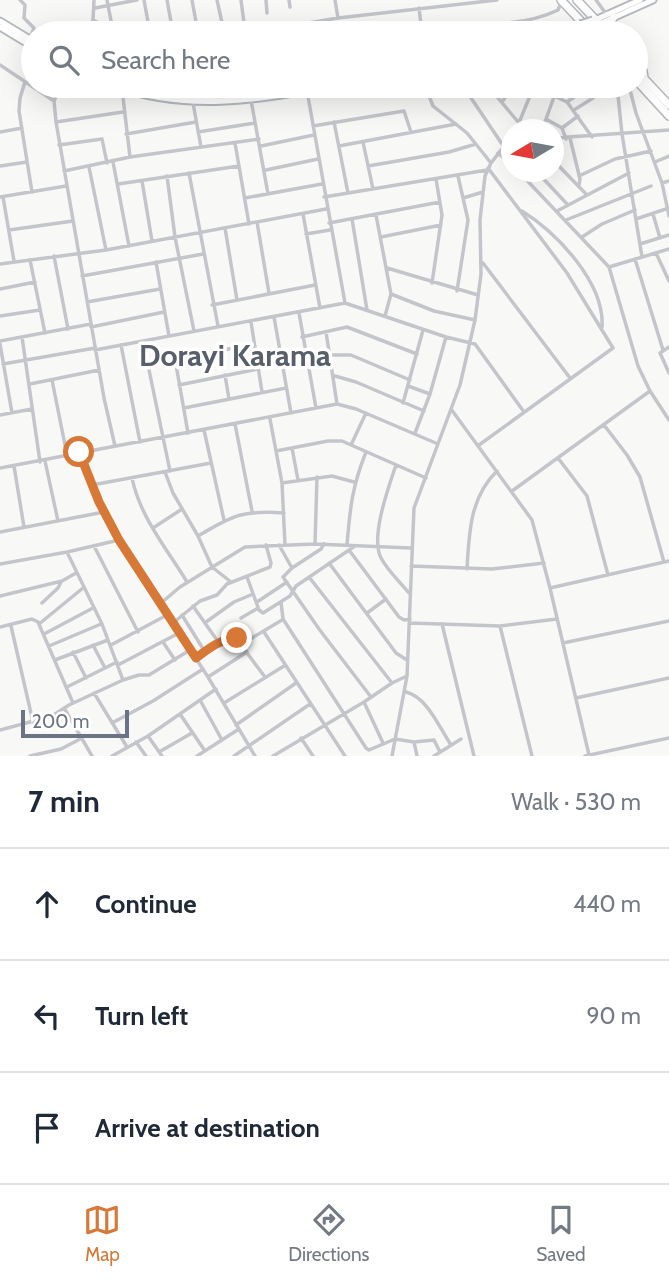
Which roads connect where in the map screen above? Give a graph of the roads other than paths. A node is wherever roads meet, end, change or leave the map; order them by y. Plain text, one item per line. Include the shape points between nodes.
1 (20, 0) edge
2 (94, 0) edge
3 (134, 0) edge
4 (144, 0) edge
5 (167, 0) edge
6 (192, 0) edge
7 (217, 0) edge
8 (241, 0) edge
9 (266, 0) edge
10 (289, 0) edge
11 (335, 0) edge
12 (497, 0) edge
13 (570, 0) edge
14 (577, 0) edge
15 (596, 0) edge
16 (640, 0) edge
17 (653, 0) edge
18 (121, 1) edge
19 (559, 2) edge
20 (107, 3) edge
21 (290, 7) dead end
22 (94, 8) junction
23 (419, 8) junction
24 (267, 13) dead end
25 (611, 16) junction
26 (338, 18) junction
27 (93, 20) edge
28 (0, 21) edge
29 (27, 21) edge
30 (113, 21) edge
31 (148, 21) edge
32 (171, 21) edge
33 (196, 21) edge
34 (222, 21) edge
35 (244, 21) edge
36 (323, 21) edge
37 (420, 21) edge
38 (506, 21) edge
39 (576, 21) edge
40 (579, 21) edge
41 (590, 21) edge
42 (595, 21) edge
43 (598, 21) edge
44 (609, 21) edge
45 (0, 27) edge
46 (21, 33) edge
47 (21, 40) edge
48 (0, 65) edge
49 (21, 79) edge
50 (648, 89) edge
51 (648, 92) edge
52 (21, 95) edge
53 (49, 98) edge
54 (55, 98) edge
55 (124, 98) edge
56 (155, 98) edge
57 (256, 98) edge
58 (307, 98) edge
59 (430, 98) edge
60 (471, 98) edge
61 (498, 98) edge
62 (505, 98) edge
63 (529, 98) edge
64 (553, 98) edge
65 (558, 98) edge
66 (573, 98) edge
67 (593, 98) dead end
68 (618, 98) edge
69 (632, 98) edge
70 (251, 99) junction
71 (54, 101) junction
72 (502, 102) junction
73 (567, 102) junction
74 (193, 103) junction
75 (669, 105) edge
76 (574, 110) junction
77 (123, 112) junction
78 (578, 116) junction
79 (669, 116) edge
80 (516, 119) edge
81 (521, 119) edge
82 (546, 119) edge
83 (56, 122) junction
84 (196, 122) junction
85 (334, 122) junction
86 (255, 123) junction
87 (456, 124) junction
88 (313, 126) junction
89 (564, 126) edge
90 (22, 128) junction
91 (669, 130) edge
92 (564, 131) edge
93 (0, 132) edge
94 (198, 132) junction
95 (411, 132) junction
96 (644, 132) junction
97 (127, 134) junction
98 (622, 134) junction
99 (314, 135) junction
100 (592, 137) junction
101 (564, 138) edge
102 (568, 138) junction
103 (259, 139) junction
104 (234, 142) junction
105 (363, 142) junction
106 (501, 143) edge
107 (476, 144) junction
108 (59, 145) junction
109 (261, 146) junction
110 (339, 146) junction
111 (201, 147) junction
112 (501, 150) edge
113 (651, 151) junction
114 (498, 153) junction
115 (501, 156) edge
116 (669, 156) edge
117 (627, 157) junction
118 (130, 158) junction
119 (318, 159) junction
120 (27, 162) junction
121 (110, 162) junction
122 (655, 162) junction
123 (491, 163) junction
124 (0, 166) edge
125 (239, 166) junction
126 (368, 166) junction
127 (89, 167) junction
128 (488, 169) junction
129 (266, 170) junction
130 (64, 171) junction
131 (564, 171) edge
132 (630, 172) junction
133 (189, 173) junction
134 (167, 176) junction
135 (458, 176) junction
136 (579, 176) junction
137 (436, 179) junction
138 (142, 180) junction
139 (669, 181) edge
140 (529, 182) edge
141 (546, 182) edge
142 (662, 183) junction
143 (118, 184) junction
144 (322, 184) junction
145 (579, 185) junction
146 (66, 186) junction
147 (651, 186) dead end
148 (373, 189) junction
149 (32, 192) junction
150 (483, 192) junction
151 (348, 193) junction
152 (633, 193) junction
153 (268, 194) junction
154 (586, 194) junction
155 (2, 197) edge
156 (324, 197) junction
157 (245, 198) junction
158 (463, 198) junction
159 (440, 202) junction
160 (568, 205) junction
161 (668, 208) edge
162 (326, 209) junction
163 (520, 210) junction
164 (635, 210) junction
165 (557, 211) junction
166 (303, 214) junction
167 (653, 214) junction
168 (376, 215) junction
169 (669, 216) edge
170 (351, 218) junction
171 (636, 219) junction
172 (468, 220) junction
173 (480, 220) junction
174 (566, 220) junction
175 (73, 221) junction
176 (257, 222) junction
177 (249, 223) junction
178 (329, 223) junction
179 (441, 224) junction
180 (225, 228) junction
181 (9, 230) junction
182 (330, 230) junction
183 (199, 233) junction
184 (306, 234) junction
185 (669, 235) edge
186 (175, 237) junction
187 (381, 237) junction
188 (582, 237) junction
189 (660, 238) junction
190 (152, 241) junction
191 (640, 244) junction
192 (129, 246) junction
193 (669, 249) edge
194 (106, 250) junction
195 (78, 253) junction
196 (656, 253) junction
197 (203, 254) junction
198 (54, 256) junction
199 (179, 257) junction
200 (642, 257) junction
201 (635, 259) junction
202 (30, 260) junction
203 (14, 261) junction
204 (481, 261) junction
205 (156, 262) junction
206 (0, 264) edge
207 (609, 267) junction
208 (387, 268) junction
209 (82, 276) junction
210 (669, 281) edge
211 (35, 282) junction
212 (432, 282) junction
213 (315, 285) junction
214 (0, 289) edge
215 (160, 289) junction
216 (457, 291) junction
217 (269, 293) junction
218 (391, 294) junction
219 (478, 295) junction
220 (237, 300) junction
221 (87, 302) junction
222 (345, 303) junction
223 (212, 304) junction
224 (320, 308) junction
225 (40, 310) junction
226 (367, 310) junction
227 (164, 312) junction
228 (298, 312) junction
229 (0, 316) edge
230 (385, 316) junction
231 (274, 317) junction
232 (475, 320) junction
233 (250, 321) junction
234 (91, 325) junction
235 (218, 326) junction
236 (601, 328) junction
237 (68, 329) junction
238 (422, 330) junction
239 (194, 331) junction
240 (326, 332) junction
241 (45, 333) junction
242 (169, 336) junction
243 (22, 337) junction
244 (302, 337) junction
245 (446, 337) junction
246 (143, 341) junction
247 (471, 342) junction
248 (0, 343) edge
249 (254, 344) junction
250 (121, 345) junction
251 (669, 346) edge
252 (95, 349) junction
253 (663, 351) junction
254 (417, 354) junction
255 (331, 355) junction
256 (175, 359) junction
257 (26, 360) junction
258 (3, 364) junction
259 (148, 365) junction
260 (258, 369) junction
261 (99, 370) junction
262 (669, 373) edge
263 (225, 375) junction
264 (335, 376) junction
265 (570, 378) junction
266 (52, 380) junction
267 (410, 380) junction
268 (30, 384) junction
269 (179, 385) junction
270 (408, 386) junction
271 (7, 388) junction
272 (286, 388) junction
273 (0, 389) edge
274 (650, 391) junction
275 (262, 392) junction
276 (430, 394) junction
277 (229, 399) junction
278 (403, 403) junction
279 (338, 404) junction
280 (184, 408) junction
281 (316, 408) junction
282 (33, 409) junction
283 (451, 409) junction
284 (524, 411) junction
285 (424, 412) junction
286 (12, 413) junction
287 (366, 413) junction
288 (291, 414) junction
289 (0, 415) edge
290 (270, 418) junction
291 (669, 420) edge
292 (235, 424) junction
293 (604, 425) junction
294 (204, 430) junction
295 (188, 433) junction
296 (415, 433) junction
297 (162, 438) junction
298 (140, 442) junction
299 (438, 444) junction
300 (351, 445) junction
301 (479, 445) junction
302 (115, 446) junction
303 (292, 448) junction
304 (276, 451) junction
305 (79, 452) junction
306 (366, 452) junction
307 (67, 456) junction
308 (558, 458) junction
309 (43, 461) junction
310 (212, 463) junction
311 (396, 465) junction
312 (14, 466) junction
313 (0, 468) edge
314 (497, 471) junction
315 (167, 472) junction
316 (317, 477) junction
317 (132, 478) junction
318 (426, 478) junction
319 (298, 480) junction
320 (282, 482) junction
321 (354, 482) junction
322 (92, 485) junction
323 (512, 491) junction
324 (182, 509) junction
325 (104, 512) junction
326 (252, 512) junction
327 (284, 513) junction
328 (224, 520) junction
329 (58, 521) junction
330 (24, 527) junction
331 (153, 528) junction
332 (0, 532) edge
333 (198, 536) junction
334 (119, 540) junction
335 (315, 544) junction
336 (324, 544) junction
337 (266, 545) junction
338 (278, 545) junction
339 (285, 545) junction
340 (94, 546) junction
341 (378, 546) junction
342 (348, 547) junction
343 (411, 548) junction
344 (67, 552) junction
345 (666, 561) edge
346 (329, 563) junction
347 (544, 563) junction
348 (0, 564) edge
349 (411, 566) junction
350 (212, 567) junction
351 (292, 568) junction
352 (467, 569) junction
353 (76, 573) junction
354 (608, 575) junction
355 (247, 577) junction
356 (309, 577) junction
357 (61, 581) junction
358 (187, 582) junction
359 (231, 582) junction
360 (287, 582) junction
361 (83, 588) junction
362 (550, 588) junction
363 (294, 590) junction
364 (253, 594) junction
365 (410, 595) junction
366 (0, 596) edge
367 (386, 599) junction
368 (281, 602) junction
369 (42, 604) dead end
370 (160, 604) junction
371 (193, 606) junction
372 (257, 606) junction
373 (93, 608) junction
374 (367, 613) junction
375 (167, 615) junction
376 (182, 615) junction
377 (241, 618) dead end
378 (283, 619) junction
379 (558, 619) junction
380 (410, 621) junction
381 (669, 621) edge
382 (206, 622) junction
383 (173, 623) junction
384 (39, 624) junction
385 (102, 624) junction
386 (442, 624) junction
387 (11, 625) junction
388 (500, 626) junction
389 (0, 627) edge
390 (138, 632) junction
391 (264, 632) junction
392 (179, 633) junction
393 (44, 635) junction
394 (108, 640) junction
395 (163, 642) junction
396 (219, 643) junction
397 (563, 643) junction
398 (242, 644) junction
399 (93, 645) junction
400 (111, 645) junction
401 (49, 646) junction
402 (190, 650) junction
403 (73, 652) junction
404 (205, 652) junction
405 (247, 652) junction
406 (196, 658) junction
407 (55, 660) junction
408 (175, 660) junction
409 (407, 660) junction
410 (118, 664) junction
411 (284, 666) junction
412 (105, 668) junction
413 (203, 669) junction
414 (407, 676) junction
415 (208, 677) junction
416 (265, 677) junction
417 (86, 678) junction
418 (669, 678) edge
419 (123, 680) junction
420 (392, 682) junction
421 (296, 683) junction
422 (67, 687) junction
423 (216, 689) junction
424 (405, 692) junction
425 (94, 693) junction
426 (371, 697) junction
427 (576, 698) junction
428 (200, 700) junction
429 (364, 702) junction
430 (73, 703) junction
431 (224, 703) junction
432 (310, 704) junction
433 (64, 708) junction
434 (343, 713) junction
435 (180, 714) junction
436 (33, 722) junction
437 (0, 723) edge
438 (112, 723) junction
439 (323, 725) junction
440 (238, 727) junction
441 (1, 730) edge
442 (192, 733) junction
443 (148, 736) junction
444 (82, 738) junction
445 (301, 738) junction
446 (669, 738) edge
447 (396, 739) junction
448 (461, 739) dead end
449 (222, 740) junction
450 (136, 741) junction
451 (414, 742) junction
452 (383, 743) junction
453 (451, 744) junction
454 (249, 746) junction
455 (127, 747) junction
456 (282, 750) junction
457 (205, 751) junction
458 (440, 752) junction
459 (119, 754) edge
460 (160, 754) edge
461 (30, 756) edge
462 (92, 756) edge
463 (112, 756) edge
464 (146, 756) edge
465 (197, 756) edge
466 (234, 756) edge
467 (256, 756) edge
468 (272, 756) edge
469 (286, 756) edge
470 (313, 756) edge
471 (345, 756) edge
472 (392, 756) edge
473 (417, 756) edge
474 (434, 756) edge
475 (474, 756) edge
476 (532, 756) edge
477 (587, 756) edge

1 - 29 street
2 - 22 street
3 - 18 street
4 - 31 street
5 - 32 street
6 - 33 street
7 - 34 street
8 - 35 street
9 - 24 street
10 - 21 street
11 - 26 street
12 - 23 street
13 - 41 main road
14 - 42 main road
15 - 25 street
16 - 25 main road
17 - 25 main road
18 - 20 street
19 - 38 street via 558,10 539,18
19 - 39 main road
19 - 40 main road
20 - 22 street
20 - 30 street
22 - 27 street
23 - 26 street
23 - 37 street
25 - 43 main road
25 - 44 main road
26 - 36 street
28 - 46 main road
45 - 47 main road
48 - 49 street
50 - 75 main road
51 - 79 main road
52 - 90 street
53 - 71 street
54 - 71 street
55 - 77 street
56 - 74 main road
57 - 70 main road
58 - 88 street
59 - 87 street
60 - 106 street
61 - 72 street
62 - 72 street
63 - 81 street
64 - 82 street
65 - 73 street
66 - 73 street
67 - 76 street
68 - 98 street
69 - 96 street
70 - 74 main road
70 - 86 street
71 - 83 street
72 - 80 street
73 - 76 street
74 - 84 street
76 - 78 street
77 - 83 street
77 - 97 street
78 - 89 street
78 - 100 street
83 - 108 street
84 - 94 street
84 - 97 street
85 - 88 street
85 - 95 street via 404,111
85 - 110 street
86 - 94 street
86 - 103 street
87 - 95 street
87 - 107 street
88 - 99 street
90 - 93 street
90 - 120 street
91 - 96 street
92 - 102 street
94 - 111 street
95 - 105 street
96 - 98 street
96 - 113 street
97 - 118 street
98 - 100 street
98 - 117 street
99 - 109 street
99 - 119 street
100 - 102 street
101 - 102 street
102 - 136 street
103 - 104 street
103 - 109 street
104 - 111 street
104 - 125 street
105 - 110 street
105 - 126 street
107 - 123 street
107 - 126 street
108 - 121 street via 102,139
108 - 130 street
109 - 129 street
110 - 151 street
111 - 118 street
112 - 114 street
113 - 117 street
113 - 122 street
114 - 115 street
114 - 123 street
116 - 122 street
117 - 132 street
117 - 136 street
118 - 121 street
119 - 129 street
119 - 144 street
120 - 124 street
120 - 149 street
121 - 127 street
121 - 143 street
122 - 142 street
123 - 128 street
125 - 133 street
125 - 157 street
126 - 148 street
127 - 130 street
127 - 194 street
128 - 135 street
128 - 150 street
128 - 163 street
129 - 153 street
130 - 146 street
131 - 145 street
132 - 152 street
132 - 154 street
133 - 134 street
133 - 183 street
134 - 138 street
134 - 186 street
135 - 137 street
135 - 158 street
136 - 145 street
137 - 148 street
137 - 159 street
138 - 143 street
138 - 190 street
139 - 142 street
140 - 165 street
141 - 160 street
142 - 161 street
143 - 192 street
144 - 153 street
144 - 156 street
145 - 154 street
146 - 149 street
146 - 175 street
147 - 152 street
148 - 151 street
149 - 155 street
150 - 158 street
150 - 173 street
151 - 156 street
152 - 164 street
152 - 174 street
153 - 157 street
154 - 160 street
155 - 181 street
156 - 162 street
157 - 177 street
158 - 172 street
159 - 168 street
159 - 179 street
160 - 165 street
161 - 167 street
161 - 169 street
162 - 166 street
162 - 178 street
163 - 236 street
163 - 236 street via 561,243 588,277 602,317
164 - 171 street
164 - 188 street
165 - 174 street
166 - 176 street
166 - 184 street
167 - 171 street
167 - 189 street
168 - 170 street
168 - 187 street
170 - 178 street
170 - 226 street
171 - 191 street
172 - 173 street
172 - 216 street
173 - 204 street
174 - 188 street
175 - 181 street
175 - 195 street
176 - 177 street
176 - 217 street
177 - 180 street
178 - 182 street
179 - 187 street
179 - 212 street
180 - 183 street
180 - 220 street
181 - 203 street
182 - 184 street
182 - 222 street
183 - 186 street
183 - 197 street
184 - 213 street
185 - 189 street
186 - 190 street
186 - 199 street
187 - 208 street
188 - 207 street
189 - 191 street
190 - 192 street
191 - 200 street
192 - 194 street
193 - 196 street
194 - 195 street
195 - 198 street
195 - 209 street
196 - 200 street
196 - 210 street
197 - 199 street
197 - 223 street
198 - 202 street
198 - 237 street
199 - 205 street
199 - 239 street
200 - 201 street
201 - 207 street
201 - 253 street
202 - 203 street
202 - 211 street
203 - 206 street
204 - 219 street
204 - 265 street
205 - 209 street
205 - 215 street
207 - 274 street via 638,366
208 - 212 street
208 - 218 street
209 - 221 street
211 - 214 street
211 - 225 street
212 - 216 street
213 - 217 street
213 - 224 street
215 - 221 street
215 - 227 street
216 - 219 street
217 - 220 street
218 - 230 street
218 - 232 street
219 - 232 street
220 - 223 street
221 - 234 street
222 - 224 street
222 - 226 street
223 - 235 street
224 - 228 street
225 - 229 street
225 - 241 street
226 - 230 street
227 - 234 street
227 - 242 street
228 - 231 street
228 - 244 street
230 - 238 street
231 - 233 street
231 - 272 street
232 - 247 street
233 - 235 street
233 - 249 street
234 - 237 street
234 - 252 street
235 - 239 street
236 - 265 street via 613,348
237 - 241 street
238 - 245 street
238 - 254 street
239 - 242 street
240 - 244 street
240 - 254 street via 347,327
240 - 255 street
241 - 243 street
242 - 246 street
243 - 248 street
243 - 257 street
244 - 281 street
245 - 247 street
245 - 276 street
246 - 250 street
246 - 259 street
247 - 283 street
247 - 284 street
248 - 258 street
249 - 256 street
249 - 260 street
250 - 252 street
250 - 298 street
251 - 253 street
252 - 257 street
252 - 261 street
253 - 262 street via 660,355
254 - 267 street
255 - 264 street
255 - 267 street via 351,355
256 - 259 street
256 - 269 street
257 - 258 street
257 - 268 street
258 - 271 street
259 - 297 street
260 - 263 street
260 - 275 street
261 - 266 street
261 - 302 street
263 - 269 street
263 - 277 street
264 - 278 street
264 - 279 street
265 - 284 street
266 - 268 street
266 - 307 street
267 - 270 street
268 - 282 street
269 - 280 street
270 - 276 street
270 - 278 street
271 - 273 street
271 - 286 street
272 - 275 street
272 - 288 street
274 - 291 street
274 - 293 street
275 - 277 street
276 - 285 street
277 - 280 street
278 - 285 street
279 - 281 street
279 - 287 street
280 - 295 street
281 - 288 street
282 - 286 street
282 - 309 street
283 - 299 street
283 - 301 street
284 - 301 street
285 - 296 street
286 - 289 street
287 - 296 street
287 - 300 street
288 - 290 street
290 - 292 street
290 - 304 street
292 - 294 street
292 - 326 street
293 - 308 street
293 - 345 street via 640,477
294 - 295 street
294 - 310 street
295 - 297 street
296 - 299 street
297 - 298 street
297 - 315 street
298 - 302 street
299 - 318 street
300 - 303 street via 335,440
300 - 306 street
301 - 314 street
302 - 305 street
303 - 304 street
303 - 319 street
304 - 320 street
305 - 307 street
305 - 322 street
306 - 311 street
306 - 321 street
307 - 309 street
308 - 323 street
308 - 354 street via 587,496
309 - 312 street
309 - 329 street
310 - 315 street
310 - 328 street
311 - 318 street
311 - 341 street via 383,504
312 - 313 street
312 - 330 street
314 - 323 street
314 - 352 street via 485,486 470,522
315 - 317 street
315 - 324 street
316 - 319 street
316 - 321 street via 336,476
316 - 335 street
317 - 322 street
317 - 331 street via 137,499
318 - 343 street via 414,508
319 - 320 street
320 - 327 street
321 - 342 street
322 - 325 street
323 - 347 street via 531,520
324 - 331 street
324 - 333 street
325 - 329 street
325 - 334 street
326 - 327 street
326 - 328 street
327 - 339 street
328 - 333 street
329 - 330 street
330 - 332 street
331 - 358 street
333 - 350 street
334 - 340 street
334 - 370 street
335 - 336 street
335 - 339 street
336 - 342 street
336 - 351 street
337 - 338 street
337 - 350 street via 240,549
337 - 355 street via 271,565
338 - 339 street
338 - 351 street
340 - 344 street
340 - 390 street
341 - 342 street
341 - 343 street
341 - 365 street via 383,561
342 - 346 street
342 - 367 street
343 - 349 street
344 - 348 street
344 - 353 street
345 - 354 street
346 - 356 street
346 - 374 street
347 - 352 street
347 - 362 street
349 - 352 street
349 - 365 street
350 - 358 street
350 - 359 street
351 - 360 street via 283,575
353 - 357 street
353 - 361 street
354 - 362 street
355 - 359 street
355 - 364 street
356 - 363 street
356 - 420 street
357 - 366 street
357 - 369 street
358 - 370 street
359 - 371 street via 217,595
360 - 363 street
360 - 372 street
361 - 373 street
361 - 384 street
362 - 379 street
363 - 368 street
363 - 426 street
364 - 372 street
364 - 382 street
365 - 380 street
367 - 374 street
367 - 380 street via 402,619
368 - 372 street via 263,613
368 - 378 street
370 - 375 street
371 - 376 street
371 - 382 street
372 - 377 street
373 - 385 street
373 - 393 street
374 - 409 street via 396,653
375 - 383 street
375 - 390 street
376 - 383 street
376 - 404 street
378 - 391 street
378 - 434 street
379 - 388 street
379 - 397 street
380 - 386 street
380 - 409 street
381 - 397 street
382 - 396 street
383 - 392 street
384 - 387 street via 32,620
384 - 393 street
385 - 394 street
385 - 401 street
386 - 388 street
386 - 475 street
387 - 389 street
387 - 436 street
388 - 476 street
390 - 400 street
391 - 398 street
391 - 411 street
392 - 395 street
392 - 402 street
393 - 401 street
394 - 399 street
394 - 400 street
395 - 408 street
395 - 410 street
396 - 398 street via 234,636
396 - 404 street
397 - 427 street
398 - 405 street
399 - 403 street
399 - 412 street
400 - 410 street
401 - 407 street
402 - 406 street
402 - 408 street
403 - 407 street
403 - 417 street
404 - 406 street
405 - 415 street
405 - 416 street
406 - 413 street
407 - 422 street
408 - 419 street via 149,675
409 - 414 street
410 - 412 street
410 - 419 street
411 - 416 street
411 - 421 street
412 - 417 street
413 - 415 street
413 - 438 street
414 - 420 street
414 - 424 street
415 - 423 street
416 - 431 street
417 - 422 street
418 - 427 street
419 - 425 street
420 - 426 street
421 - 432 street
421 - 440 street
422 - 430 street
423 - 428 street
423 - 431 street
424 - 447 street
424 - 453 street via 423,700
425 - 430 street
425 - 438 street
426 - 429 street
427 - 477 street
428 - 435 street
428 - 449 street
429 - 434 street
429 - 452 street
430 - 433 street
431 - 440 street
432 - 439 street
432 - 454 street
433 - 436 street
433 - 444 street
434 - 439 street
434 - 452 street via 366,748
435 - 442 street
435 - 443 street
436 - 441 street
437 - 441 street
438 - 455 street
439 - 445 street
439 - 471 street
440 - 449 street
440 - 454 street
442 - 457 street
442 - 460 street
443 - 450 street
443 - 460 street
444 - 461 street via 61,749
444 - 462 street
445 - 456 street
445 - 470 street
446 - 477 street
447 - 451 street
447 - 452 street
447 - 472 street
448 - 453 street
449 - 457 street
450 - 455 street
450 - 464 street
451 - 458 street via 434,740
451 - 473 street
453 - 458 street
454 - 466 street
454 - 467 street
455 - 459 street
456 - 468 street
456 - 469 street
457 - 465 street
458 - 474 street
459 - 463 street

